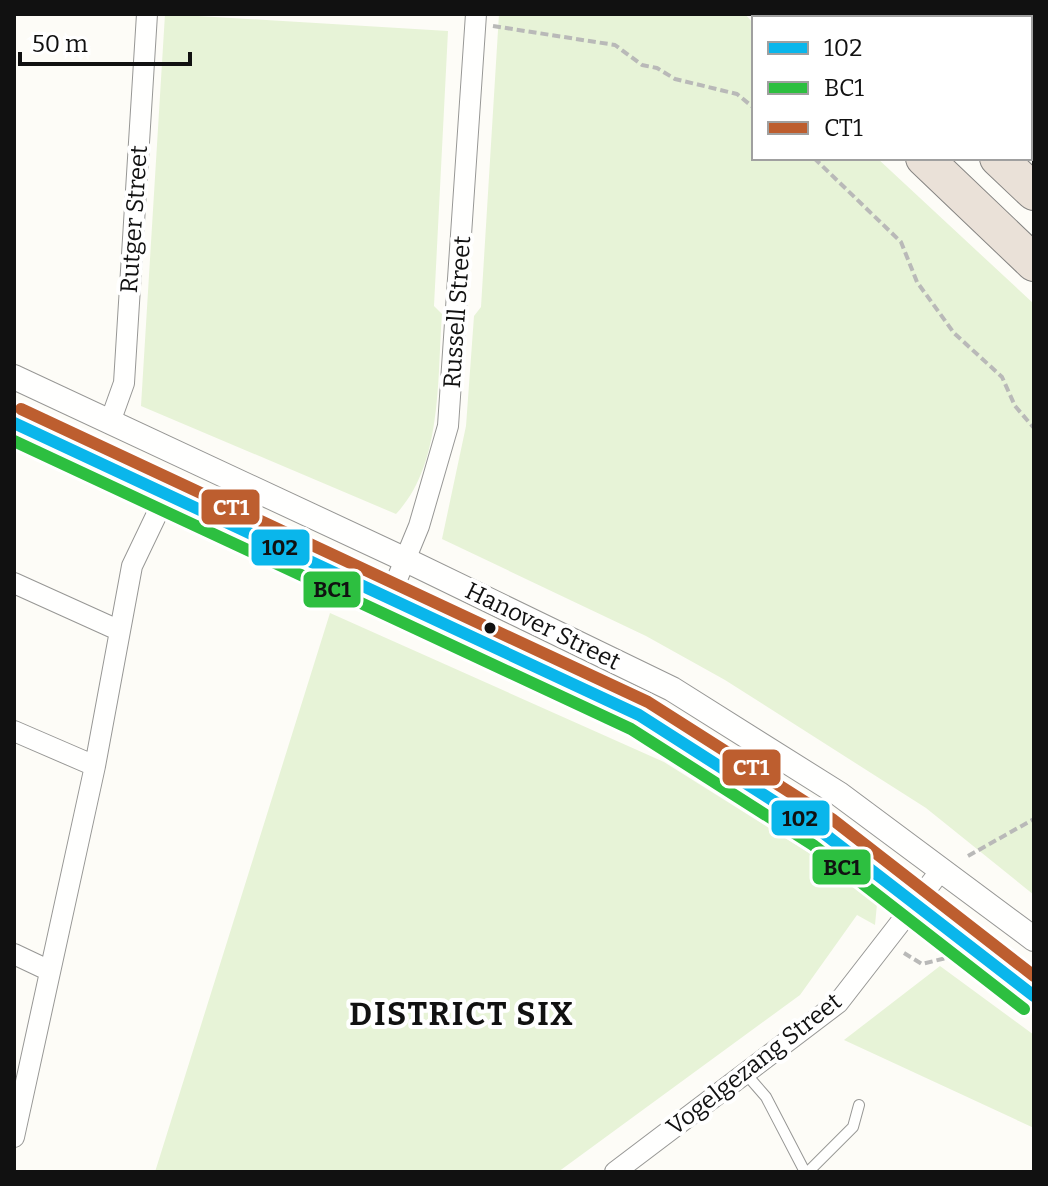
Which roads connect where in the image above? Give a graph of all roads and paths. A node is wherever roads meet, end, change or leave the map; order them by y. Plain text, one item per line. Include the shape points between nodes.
1 (147, 14) edge
2 (476, 19) edge
3 (752, 106) edge
4 (816, 160) edge
5 (926, 160) edge
6 (1000, 160) edge
7 (1034, 192) edge
8 (1034, 263) edge
9 (14, 377) edge
10 (110, 422) junction
11 (14, 423) edge
12 (1034, 428) edge
13 (166, 495) junction
14 (406, 560) junction
15 (14, 583) edge
16 (388, 601) junction
17 (118, 630) junction
18 (14, 731) edge
19 (95, 766) junction
20 (1034, 819) edge
21 (968, 856) dead end
22 (942, 869) junction
23 (914, 905) junction
24 (1034, 939) edge
25 (902, 951) dead end
26 (14, 954) edge
27 (953, 957) dead end
28 (50, 971) junction
29 (1034, 996) edge
30 (746, 1074) junction
31 (859, 1105) dead end
32 (14, 1137) edge
33 (615, 1172) edge
34 (807, 1172) edge

1 - 10 street, Rutger Street via 124,383
2 - 3 path via 615,45 642,65 737,94
2 - 14 street, Russell Street via 450,412 440,463
4 - 12 path via 901,242 917,282 954,333 1002,377 1015,406
5 - 8 highway
6 - 7 highway
9 - 10 street, Hanover Street
10 - 14 street, Hanover Street
11 - 13 street, Hanover Street
13 - 16 street, Hanover Street
13 - 17 street via 132,566
14 - 16 street, Russell Street
14 - 22 street, Hanover Street via 672,689 839,794
15 - 17 street
16 - 23 street, Hanover Street via 639,715 822,832
17 - 19 street
18 - 19 street
19 - 28 street
20 - 21 path
22 - 23 street, Vogelgezang Street
22 - 24 street, Hanover Street
23 - 29 street, Hanover Street
23 - 30 street, Vogelgezang Street via 838,1003
25 - 27 path via 922,964
26 - 28 street
28 - 32 street
30 - 33 street, Vogelgezang Street
30 - 34 lane via 766,1097
31 - 34 lane via 853,1127

